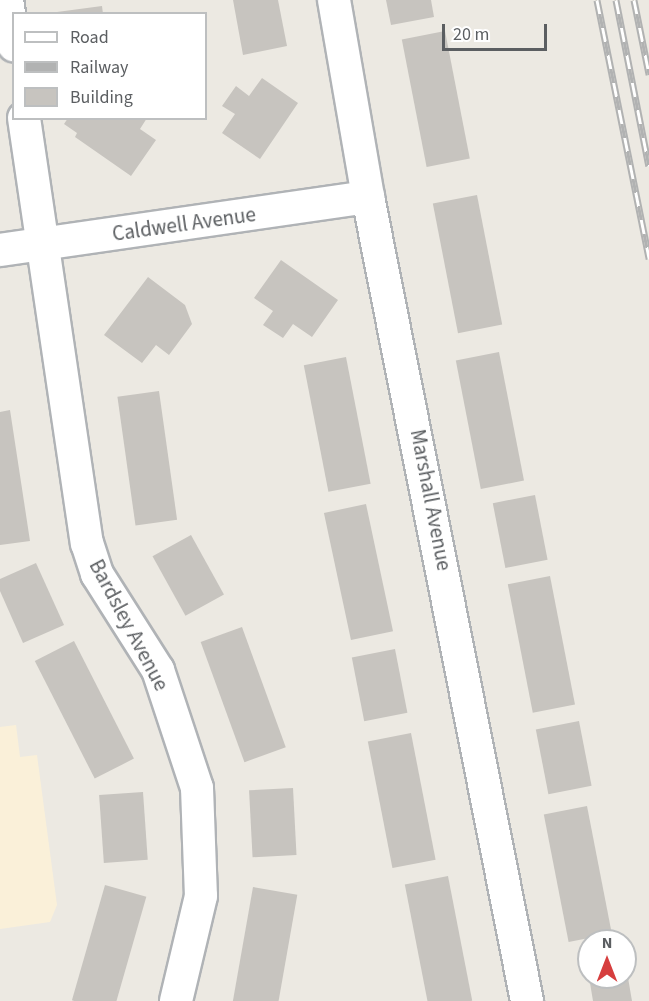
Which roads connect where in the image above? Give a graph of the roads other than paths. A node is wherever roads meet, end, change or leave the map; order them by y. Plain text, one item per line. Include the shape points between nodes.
1 (7, 0) edge
2 (334, 0) edge
3 (12, 32) edge
4 (24, 120) edge
5 (368, 197) junction
6 (43, 244) junction
7 (0, 250) edge
8 (176, 1001) edge
9 (527, 1001) edge

1 - 3 street
2 - 5 street, Marshall Avenue
4 - 6 street, Bardsley Avenue
5 - 6 street, Caldwell Avenue
5 - 9 street, Marshall Avenue
6 - 7 street, Caldwell Avenue
6 - 8 street, Bardsley Avenue via 87,543 98,574 158,670 196,788 201,896

